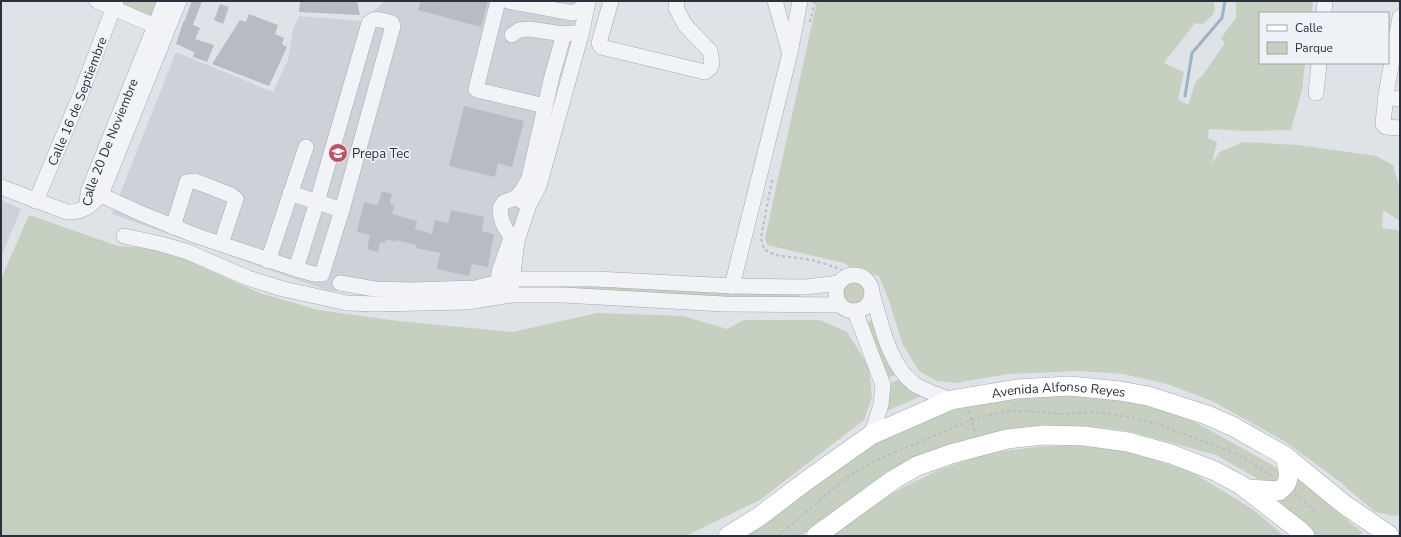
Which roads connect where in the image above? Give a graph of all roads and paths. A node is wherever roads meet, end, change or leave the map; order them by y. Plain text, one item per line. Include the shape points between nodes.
1 (97, 1) edge
2 (165, 1) edge
3 (180, 1) edge
4 (498, 1) edge
5 (508, 1) edge
6 (611, 1) edge
7 (676, 1) edge
8 (775, 1) edge
9 (800, 1) edge
10 (815, 1) edge
11 (1325, 1) edge
12 (524, 2) edge
13 (587, 2) edge
14 (115, 4) edge
15 (1324, 12) edge
16 (573, 13) junction
17 (1400, 16) edge
18 (810, 23) dead end
19 (155, 26) junction
20 (583, 29) junction
21 (564, 34) junction
22 (512, 35) dead end
23 (790, 53) junction
24 (1319, 64) edge
25 (1316, 93) dead end
26 (1393, 98) edge
27 (545, 106) junction
28 (1400, 128) edge
29 (306, 147) dead end
30 (773, 178) dead end
31 (1, 187) edge
32 (291, 189) junction
33 (101, 195) junction
34 (318, 197) junction
35 (36, 201) junction
36 (522, 201) junction
37 (344, 205) junction
38 (87, 207) junction
39 (173, 227) junction
40 (124, 236) dead end
41 (514, 239) junction
42 (221, 244) junction
43 (268, 261) junction
44 (296, 269) junction
45 (856, 275) junction
46 (505, 280) junction
47 (340, 283) dead end
48 (839, 283) junction
49 (732, 286) junction
50 (872, 293) junction
51 (505, 296) junction
52 (375, 297) junction
53 (839, 305) junction
54 (855, 311) junction
55 (958, 399) junction
56 (871, 435) junction
57 (978, 447) junction
58 (1285, 456) junction
59 (1247, 489) junction
60 (728, 536) edge
61 (816, 536) edge
62 (1305, 536) edge
63 (1392, 536) edge

1 - 14 street
2 - 19 street, Calle 20 De Noviembre
3 - 33 street, Calle 20 De Noviembre
4 - 27 street via 476,89
5 - 12 street
6 - 7 street via 599,44 601,47 705,72 712,63 710,51 685,25 676,8
8 - 23 street
9 - 23 street
10 - 18 path
11 - 15 street
12 - 16 street
13 - 16 street
13 - 20 street
14 - 19 street
14 - 35 street, Calle 16 de Septiembre
16 - 20 street
17 - 26 street
19 - 38 street, Calle 20 De Noviembre via 88,192
20 - 21 street
20 - 36 street via 539,186
21 - 22 street via 529,29 520,30
21 - 27 street
23 - 49 street
24 - 25 street
26 - 28 street via 1384,124
27 - 36 street via 529,178 522,191
29 - 32 street
30 - 45 path via 761,238 764,249 775,255 824,263
31 - 35 street
32 - 34 street
32 - 43 street
33 - 38 street, Calle 20 De Noviembre
33 - 39 street
34 - 37 street
34 - 37 street via 370,20 392,23
34 - 44 street
35 - 38 street via 75,213
36 - 41 street
36 - 41 street via 504,202 500,208 502,222
37 - 44 street via 322,274
39 - 42 street
39 - 42 street via 187,182 195,181 236,199
40 - 52 street via 188,252 248,278 283,289 347,303
41 - 46 street
42 - 43 street
43 - 44 street
45 - 48 street via 844,278
45 - 50 street via 867,281
46 - 49 street via 596,279
46 - 51 street
46 - 52 street via 475,288
47 - 52 street
48 - 49 street via 806,287
48 - 53 street via 836,289
50 - 54 street via 868,305
50 - 55 street via 889,349 905,375 915,384
51 - 52 street via 467,302
51 - 53 street via 563,295 724,304
53 - 54 street
54 - 56 street via 884,385 881,405
55 - 56 main road, Avenida Alfonso Reyes
55 - 57 path
55 - 58 main road, Avenida Alfonso Reyes via 1017,389 1070,386 1120,391 1169,402 1207,415 1240,430
56 - 60 main road, Avenida Alfonso Reyes via 760,516
57 - 59 main road via 1007,439 1044,435 1084,436 1128,442 1171,454 1215,471
57 - 61 main road via 917,466
58 - 59 main road via 1288,476 1286,486 1279,491
58 - 63 main road, Avenida Alfonso Reyes via 1345,505
59 - 62 main road

